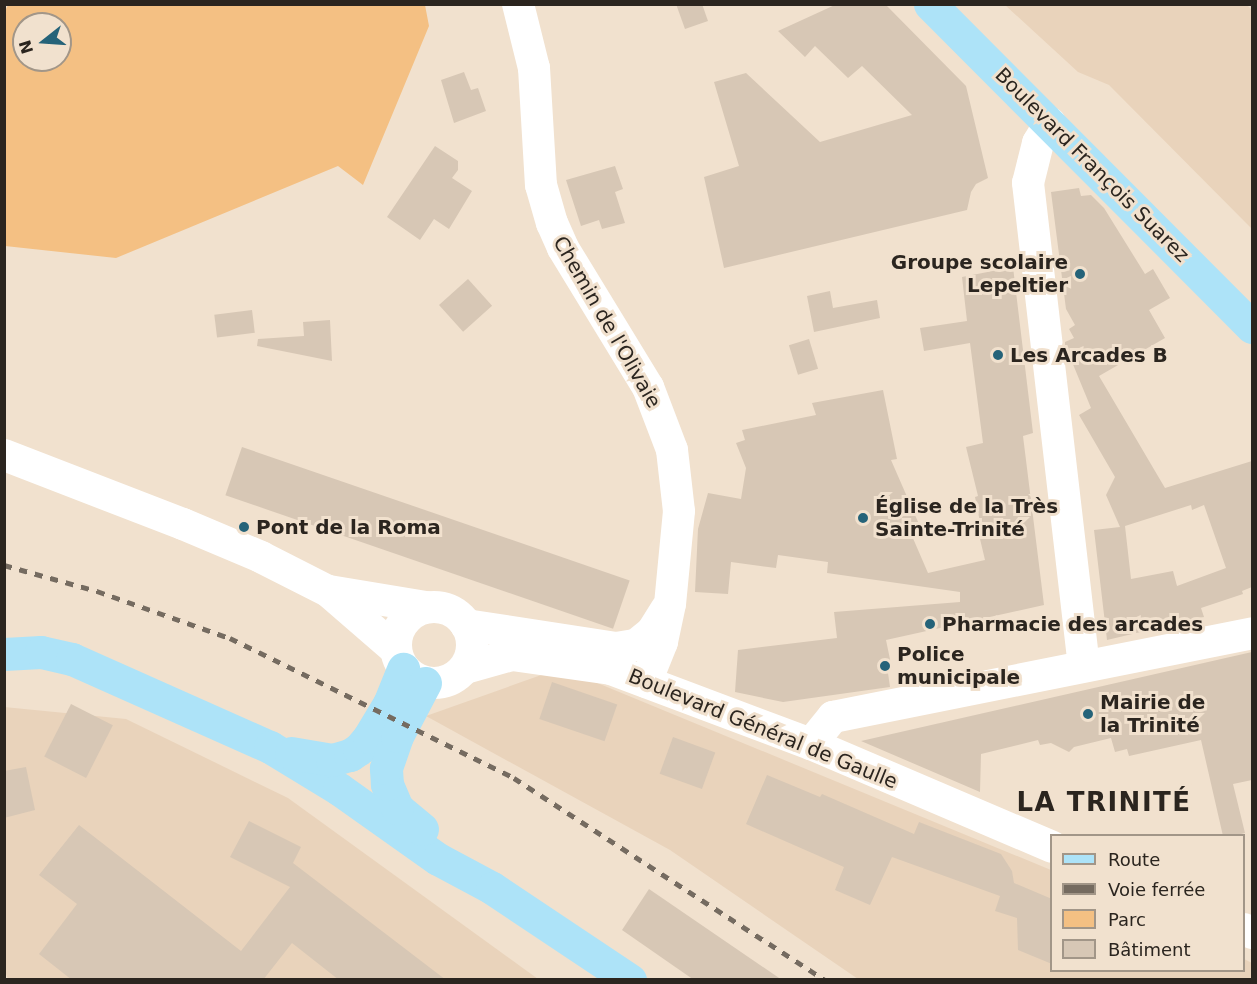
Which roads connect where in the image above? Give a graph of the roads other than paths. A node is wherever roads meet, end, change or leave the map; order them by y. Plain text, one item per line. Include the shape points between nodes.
1 (518, 4) edge
2 (930, 4) edge
3 (1050, 123) junction
4 (1252, 327) edge
5 (4, 455) edge
6 (328, 591) junction
7 (670, 604) junction
8 (426, 608) junction
9 (466, 625) junction
10 (1252, 633) edge
11 (636, 645) joint
12 (4, 654) edge
13 (1084, 665) junction
14 (465, 668) junction
15 (407, 677) junction
16 (646, 682) junction
17 (811, 744) junction
18 (270, 747) junction
19 (376, 750) junction
20 (1050, 846) edge
21 (492, 888) junction
22 (630, 980) edge

1 - 7 street, Chemin de l'Olivaie via 534,68 541,185 552,224 648,387 672,450 679,511
2 - 3 main road, Boulevard François Suarez
3 - 4 main road, Boulevard François Suarez
3 - 13 street via 1038,143 1028,183
5 - 6 street via 183,524
6 - 8 street
6 - 15 street
7 - 11 street, Chemin de l'Olivaie via 652,632
7 - 16 street, Chemin de l'Olivaie via 662,642
8 - 9 street via 449,610
8 - 15 street via 406,618 396,638
9 - 11 street, Boulevard Général de Gaulle via 616,648
9 - 14 street via 472,647
10 - 13 street
12 - 18 main road via 41,652 72,659
13 - 17 street via 833,717
14 - 15 street via 447,682
14 - 16 street, Boulevard Général de Gaulle via 512,655 611,669
15 - 19 main road
16 - 17 street, Boulevard Général de Gaulle
17 - 20 street, Boulevard Général de Gaulle
18 - 19 main road via 332,760
18 - 21 main road via 339,789 438,859
19 - 21 main road via 403,816 450,849
21 - 22 main road

